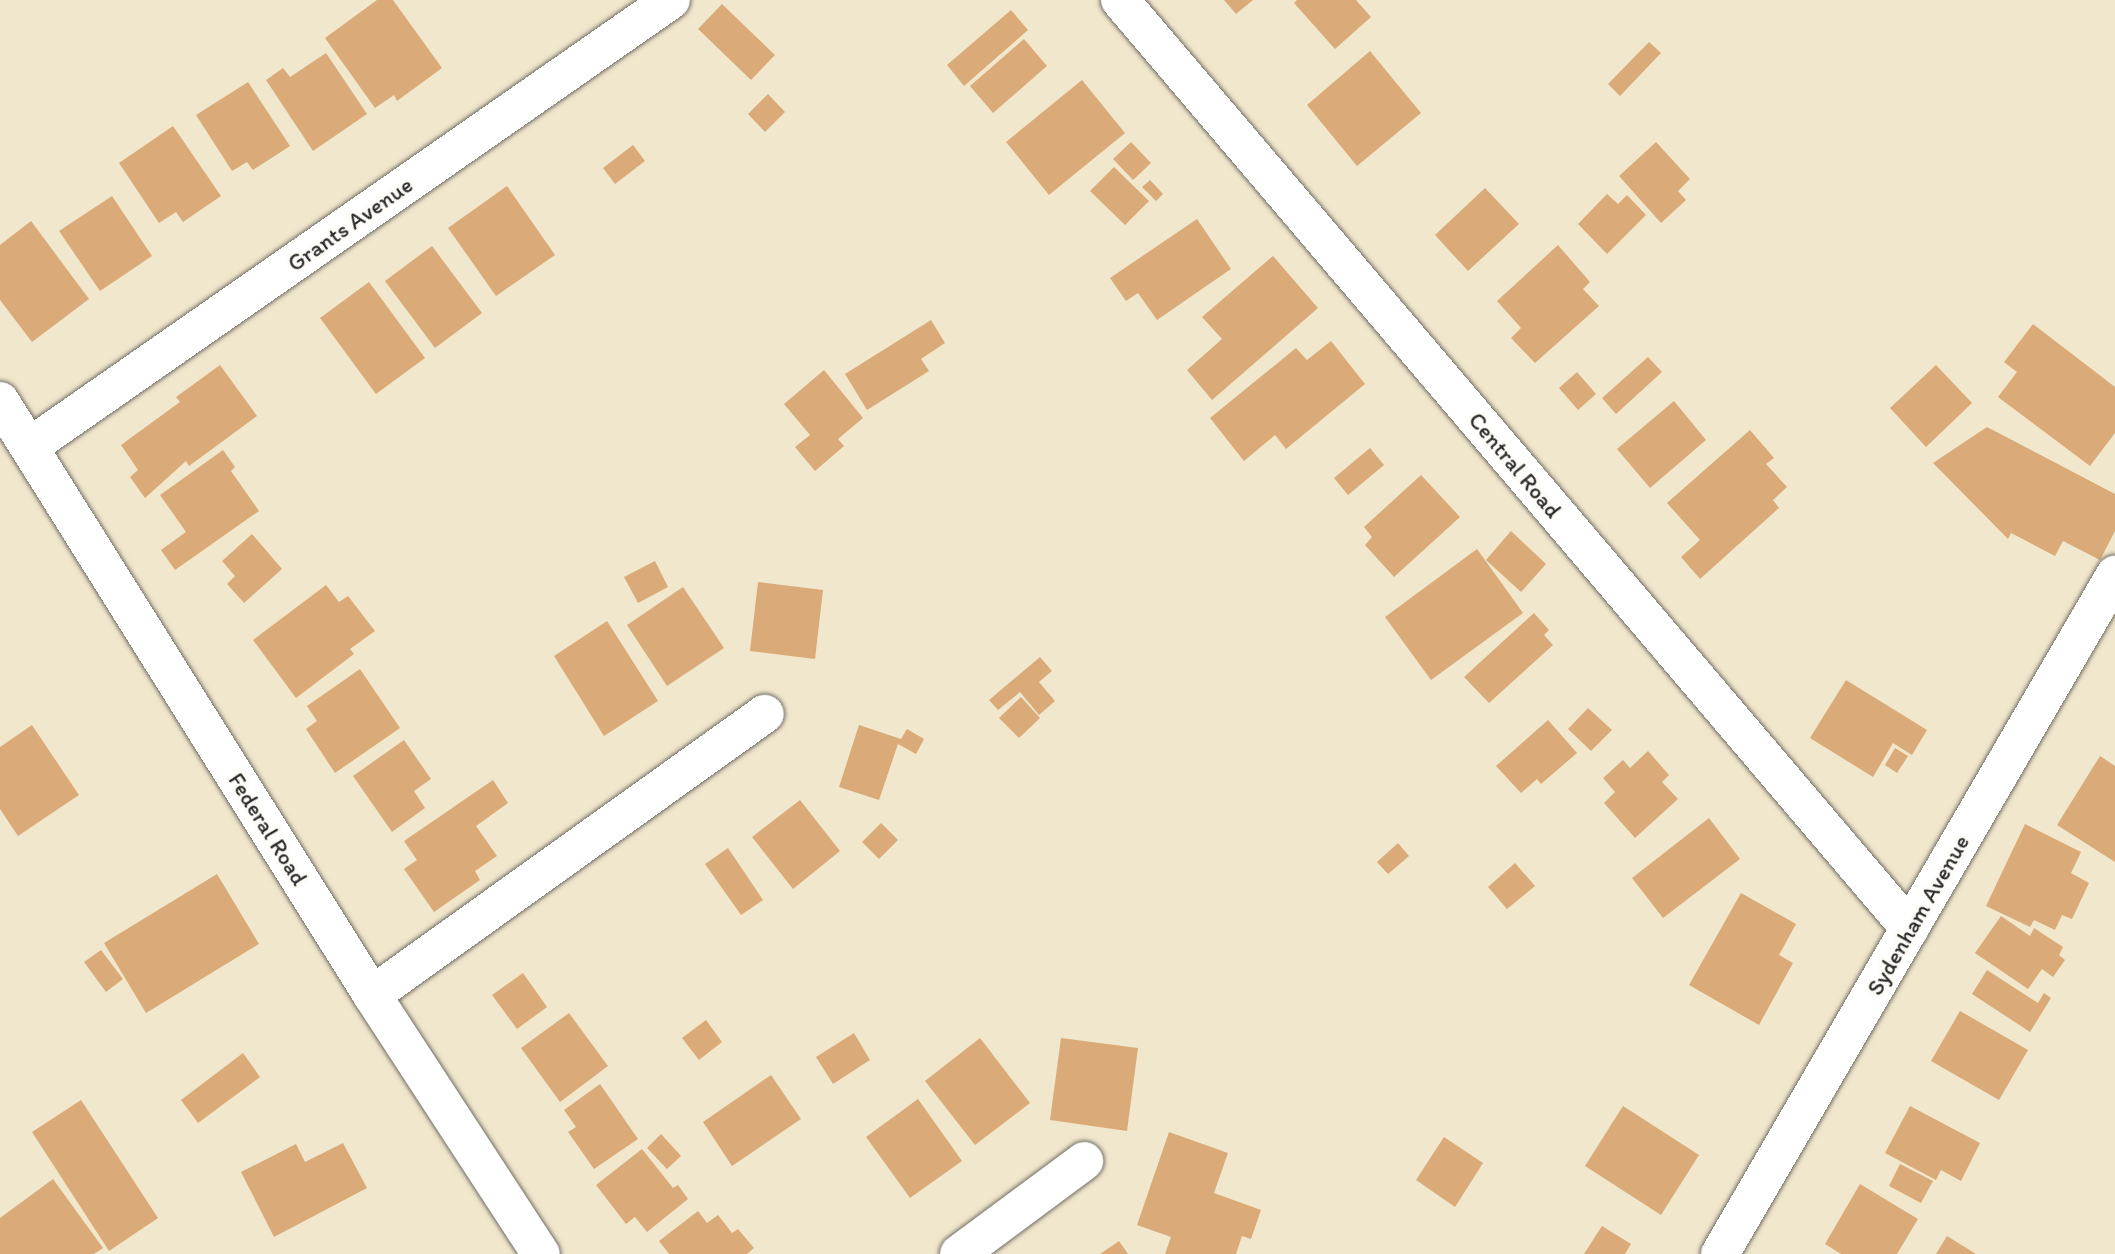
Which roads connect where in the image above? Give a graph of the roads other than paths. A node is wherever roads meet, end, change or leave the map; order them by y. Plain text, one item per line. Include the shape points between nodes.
1 (671, 0) edge
2 (1120, 0) edge
3 (0, 401) edge
4 (29, 447) junction
5 (2115, 575) edge
6 (765, 714) dead end
7 (1910, 929) junction
8 (372, 995) junction
9 (1084, 1161) dead end
10 (541, 1254) edge
11 (959, 1254) edge
12 (1720, 1254) edge

1 - 4 street, Grants Avenue
2 - 7 street, Central Road
3 - 4 street, Federal Road
4 - 8 street, Federal Road
5 - 7 street, Sydenham Avenue
6 - 8 street
7 - 12 street, Sydenham Avenue
8 - 10 street, Federal Road
9 - 11 street

